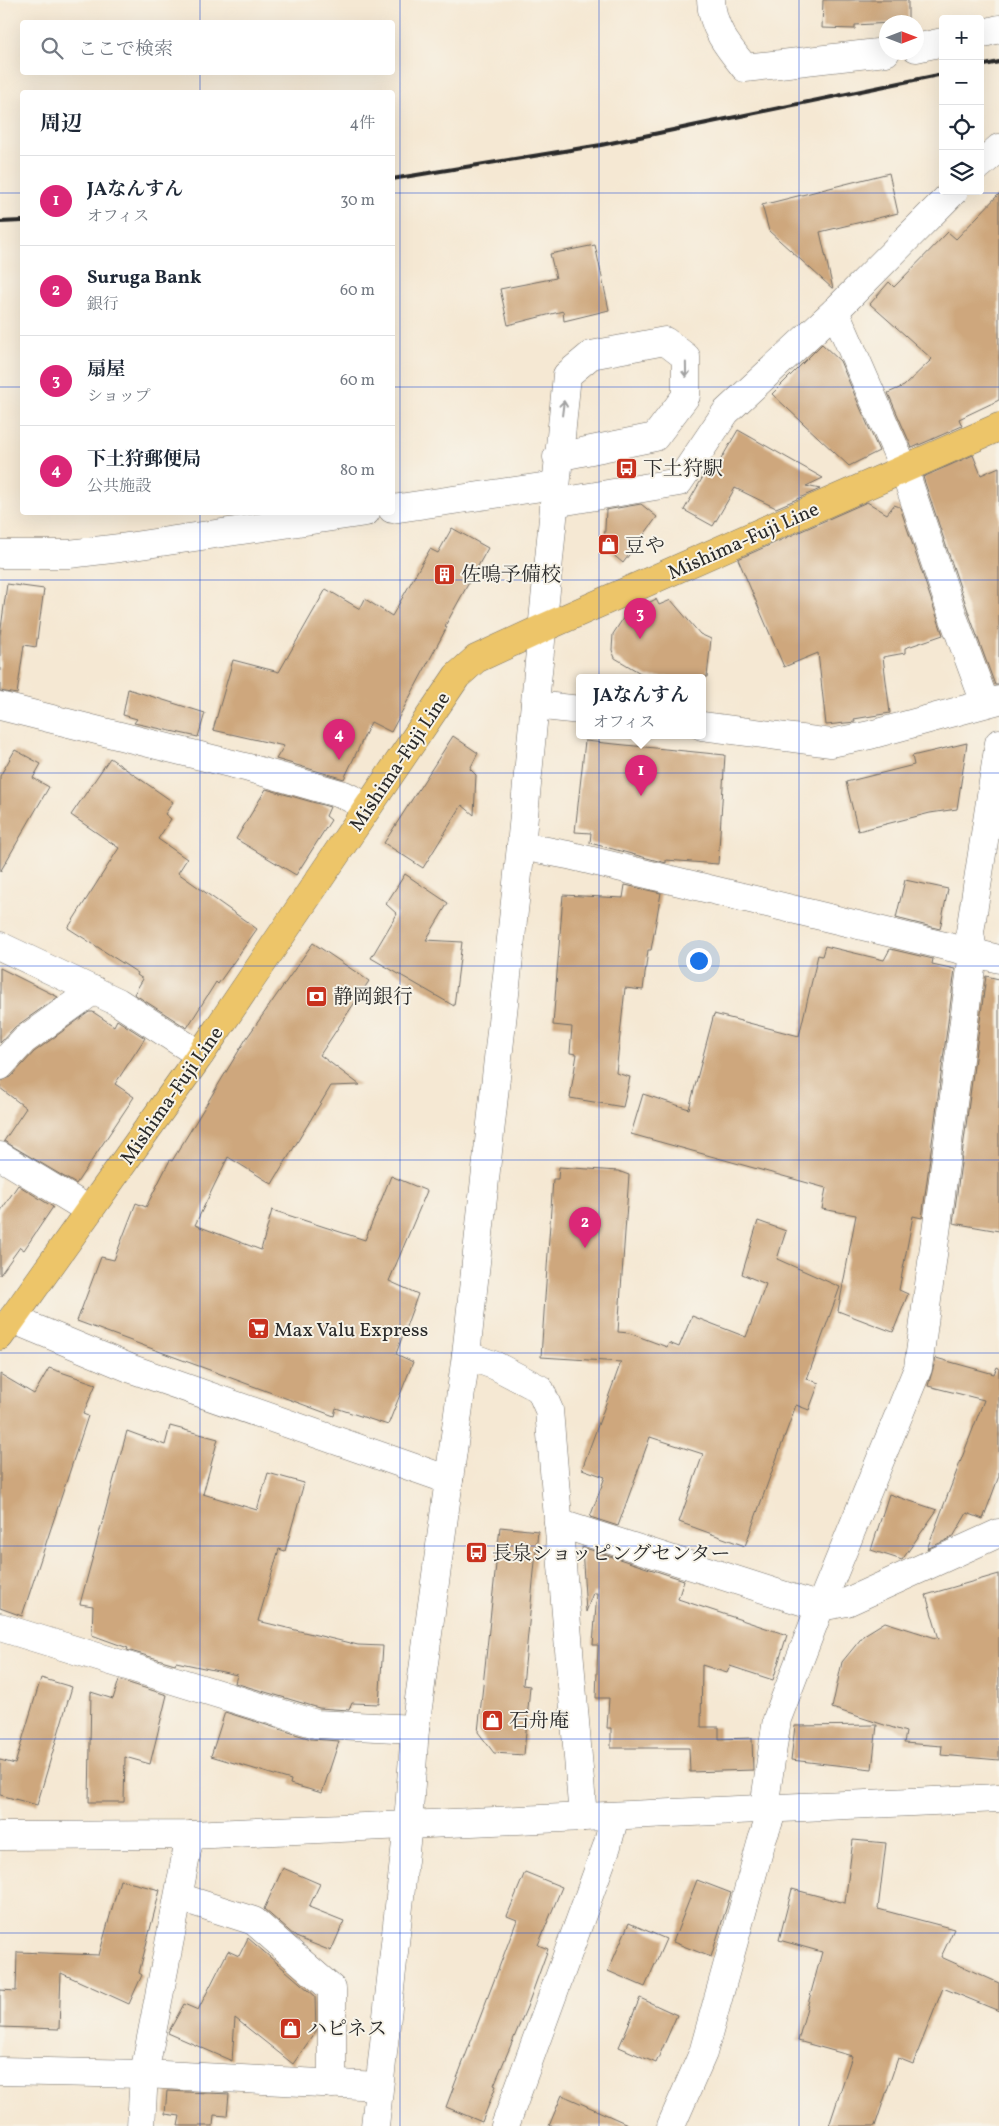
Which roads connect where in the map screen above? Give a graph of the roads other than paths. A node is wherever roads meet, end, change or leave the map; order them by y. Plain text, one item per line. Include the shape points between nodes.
1 (711, 0) edge
2 (999, 29) edge
3 (984, 33) edge
4 (939, 43) edge
5 (924, 46) edge
6 (879, 53) edge
7 (999, 148) edge
8 (984, 161) edge
9 (950, 195) edge
10 (835, 311) junction
11 (999, 427) edge
12 (557, 457) junction
13 (904, 469) junction
14 (554, 494) junction
15 (395, 509) edge
16 (346, 515) edge
17 (0, 554) edge
18 (542, 629) junction
19 (992, 702) edge
20 (535, 705) junction
21 (0, 706) edge
22 (576, 710) edge
23 (706, 727) edge
24 (999, 743) edge
25 (368, 807) junction
26 (521, 846) junction
27 (0, 946) edge
28 (973, 953) junction
29 (999, 959) edge
30 (94, 990) junction
31 (200, 1055) junction
32 (0, 1066) edge
33 (0, 1156) edge
34 (89, 1210) junction
35 (6, 1328) edge
36 (466, 1356) junction
37 (449, 1480) junction
38 (558, 1523) junction
39 (999, 1533) edge
40 (820, 1607) junction
41 (0, 1627) edge
42 (416, 1729) junction
43 (999, 1798) edge
44 (769, 1807) junction
45 (615, 1816) junction
46 (583, 1817) junction
47 (408, 1824) junction
48 (0, 1836) edge
49 (190, 1836) junction
50 (178, 1897) junction
51 (0, 2071) edge
52 (144, 2074) junction
53 (332, 2084) junction
54 (379, 2086) junction
55 (141, 2126) edge
56 (375, 2126) edge
57 (505, 2126) edge
58 (672, 2126) edge

1 - 6 street via 712,15 724,43 745,68
2 - 3 street
4 - 5 street
7 - 8 street
9 - 10 street
10 - 13 street
10 - 14 street via 726,412 679,482
11 - 13 main road, Mishima-Fuji Line
12 -> 12 street via 566,375 591,355 665,341 686,357 686,396 655,437
12 - 14 street
13 - 18 main road, Mishima-Fuji Line
13 - 19 street via 954,620
14 - 15 street
14 - 18 street
16 - 17 street via 69,554
18 - 20 street
18 - 25 main road, Mishima-Fuji Line via 476,659 457,676
19 - 23 street via 831,743
20 - 22 street
20 - 26 street
21 - 25 street via 249,768 344,795
24 - 28 street via 970,932
25 - 31 main road, Mishima-Fuji Line
26 - 28 street
26 - 36 street
27 - 30 street
28 - 29 street
28 - 40 street via 918,1368
30 - 31 street
30 - 32 street via 24,1040
31 - 34 main road, Mishima-Fuji Line
33 - 34 street
34 - 35 main road, Mishima-Fuji Line
35 - 37 street
36 - 37 street
36 - 38 street via 496,1366 540,1389 549,1410
37 - 42 street
38 - 40 street
38 - 46 street
39 - 40 street via 847,1602
40 - 44 street via 777,1719
41 - 42 street via 316,1724
42 - 47 street
43 - 44 street
44 - 45 street
44 - 58 street via 703,2053
45 - 46 street
45 - 57 street
46 - 47 street
47 - 49 street
47 - 54 street
48 - 49 street
49 - 50 street
50 - 52 street
50 - 53 street via 254,1921 332,1989
51 - 52 street
52 - 53 street
52 - 55 street
53 - 54 street
54 - 56 street

